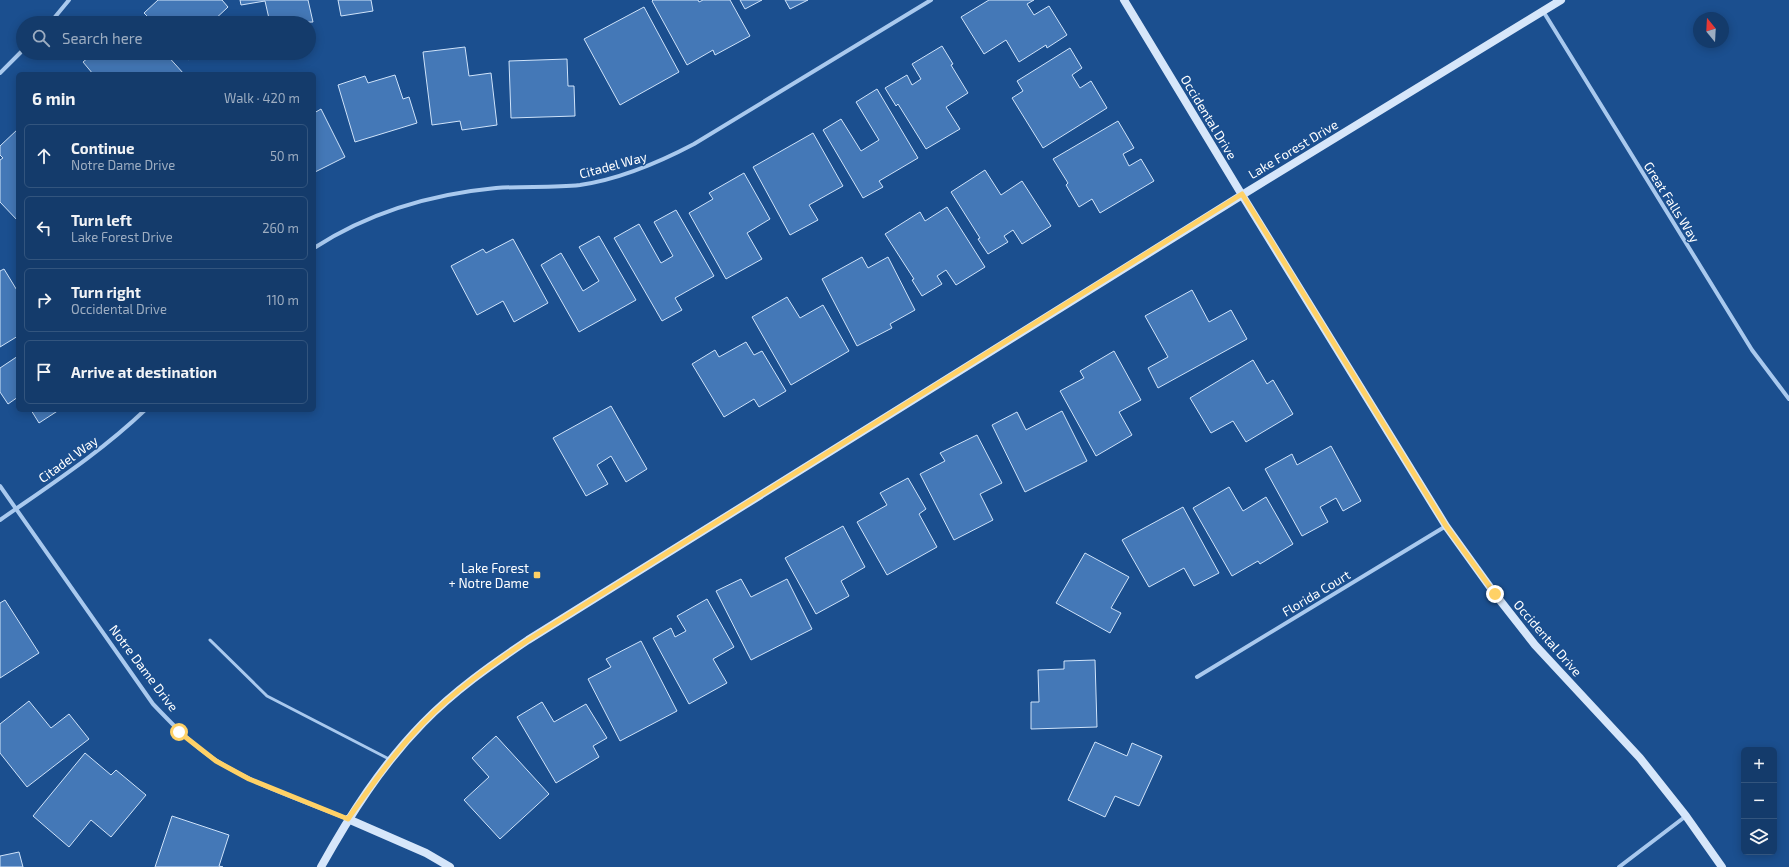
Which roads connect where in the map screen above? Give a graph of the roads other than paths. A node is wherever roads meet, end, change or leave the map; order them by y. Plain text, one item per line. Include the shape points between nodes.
1 (69, 0) edge
2 (931, 0) edge
3 (1124, 0) edge
4 (1561, 0) edge
5 (1543, 11) junction
6 (56, 16) edge
7 (16, 57) edge
8 (0, 73) edge
9 (1242, 194) junction
10 (316, 247) edge
11 (1789, 399) edge
12 (143, 412) edge
13 (0, 486) edge
14 (16, 509) junction
15 (0, 520) edge
16 (1446, 526) junction
17 (210, 640) dead end
18 (1197, 677) dead end
19 (390, 760) junction
20 (1686, 816) junction
21 (348, 819) junction
22 (321, 867) edge
23 (450, 867) edge
24 (1619, 867) edge
25 (1722, 867) edge

1 - 6 street
2 - 10 street, Citadel Way via 694,144 657,163 623,175 581,184 550,188 497,188 438,196 381,213
3 - 9 street, Occidental Drive
4 - 5 street, Lake Forest Drive
5 - 9 street, Lake Forest Drive
5 - 11 street, Great Falls Way via 1748,343
7 - 8 street
9 - 16 street, Occidental Drive
9 - 19 street, Lake Forest Drive via 528,640 473,678 423,723
12 - 14 street, Citadel Way via 82,463
13 - 14 street, Notre Dame Drive
14 - 15 street, Citadel Way
14 - 21 street, Notre Dame Drive via 153,704 179,732 216,761 249,779
16 - 18 street, Florida Court
16 - 20 street, Occidental Drive via 1535,645 1640,758
17 - 19 lane via 267,696
19 - 21 street, Lake Forest Drive
20 - 24 street
20 - 25 street, Occidental Drive
21 - 22 street, Lake Forest Drive
21 - 23 street, Notre Dame Drive via 426,853

